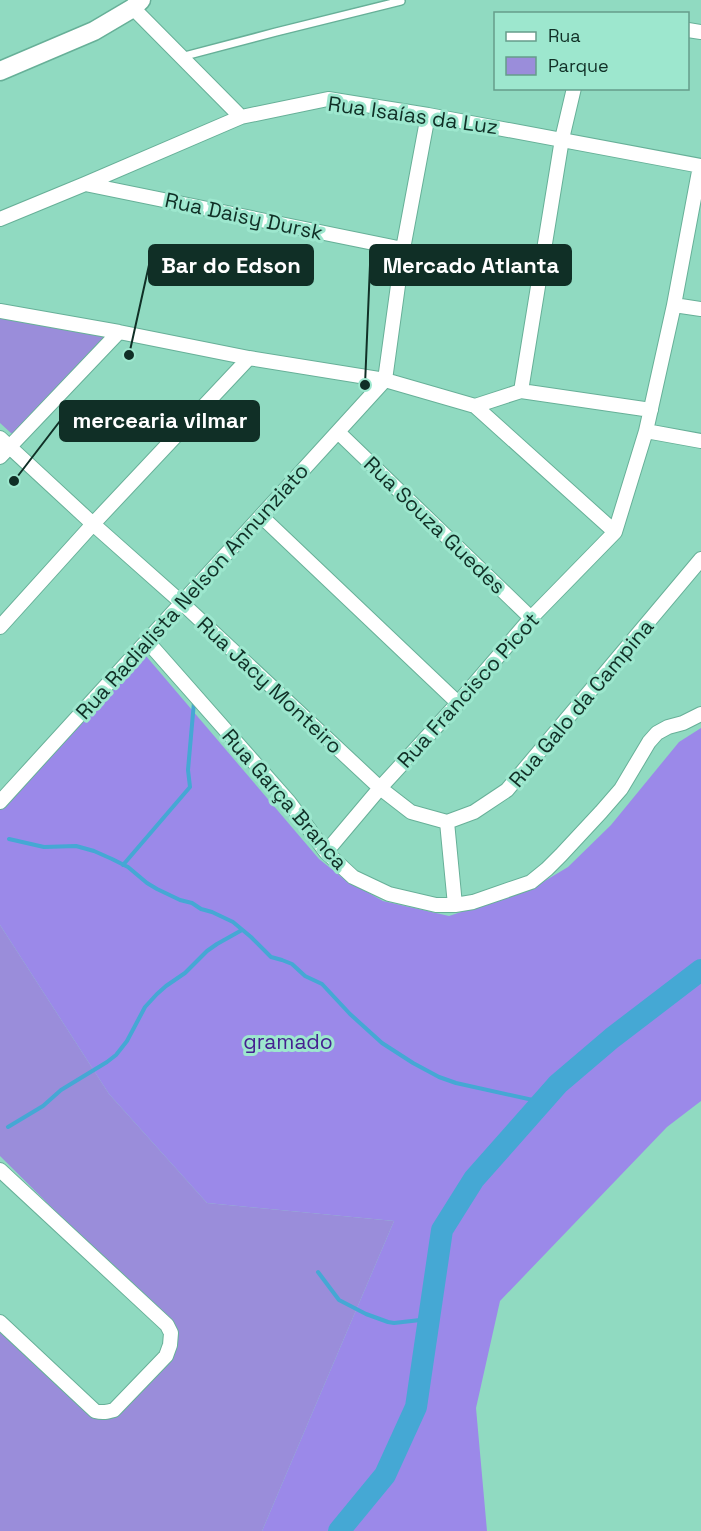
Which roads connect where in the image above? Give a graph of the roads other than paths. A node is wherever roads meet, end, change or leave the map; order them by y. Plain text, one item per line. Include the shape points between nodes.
1 (401, 1) edge
2 (137, 4) edge
3 (181, 57) junction
4 (0, 71) edge
5 (574, 90) edge
6 (428, 115) junction
7 (241, 117) junction
8 (562, 139) junction
9 (700, 166) edge
10 (85, 184) junction
11 (0, 219) edge
12 (403, 249) junction
13 (674, 305) junction
14 (701, 309) edge
15 (0, 311) edge
16 (118, 332) junction
17 (249, 358) junction
18 (385, 380) junction
19 (521, 391) junction
20 (475, 406) junction
21 (651, 410) junction
22 (646, 431) junction
23 (338, 432) junction
24 (701, 441) edge
25 (3, 447) edge
26 (261, 516) junction
27 (93, 524) junction
28 (615, 532) junction
29 (701, 559) edge
30 (182, 603) junction
31 (531, 618) junction
32 (0, 627) edge
33 (147, 641) junction
34 (458, 703) junction
35 (701, 714) edge
36 (380, 788) junction
37 (0, 802) edge
38 (447, 822) junction
39 (326, 852) junction
40 (455, 905) junction
41 (0, 1170) edge
42 (0, 1322) edge

1 - 3 lane
2 - 3 street
2 - 4 main road via 94,31
3 - 7 street
5 - 8 street
6 - 7 street, Rua Isaías da Luz via 328,99
6 - 8 street, Rua Isaías da Luz
6 - 12 street
7 - 10 street, Rua Isaías da Luz
8 - 9 street, Rua Isaías da Luz
8 - 19 street
9 - 13 street
10 - 11 street, Rua Isaías da Luz
10 - 12 street, Rua Daisy Dursk
12 - 18 street
13 - 14 street
13 - 21 street
15 - 16 street
16 - 17 street
16 - 25 street
17 - 18 street
17 - 27 street
18 - 20 street
18 - 23 street, Rua Radialista Nelson Annunziato
19 - 20 street
19 - 21 street
20 - 28 street
21 - 22 street
22 - 24 street
22 - 28 street
23 - 26 street, Rua Radialista Nelson Annunziato
23 - 31 street, Rua Souza Guedes
25 - 27 street, Rua Jacy Monteiro
26 - 30 street, Rua Radialista Nelson Annunziato
26 - 34 street
27 - 30 street, Rua Jacy Monteiro
27 - 32 street
28 - 31 street, Rua Francisco Picot
29 - 38 street, Rua Galo da Campina via 507,790 474,812
30 - 33 street, Rua Radialista Nelson Annunziato
30 - 36 street, Rua Jacy Monteiro
31 - 34 street, Rua Francisco Picot
33 - 37 street, Rua Radialista Nelson Annunziato
33 - 39 street, Rua Garça Branca via 290,802
34 - 36 street, Rua Francisco Picot
35 - 40 street, Rua Garça Branca via 657,733 621,789 531,882
36 - 38 street via 411,812
36 - 39 street, Rua Francisco Picot
38 - 40 street
39 - 40 street, Rua Garça Branca via 354,877 389,894 436,905
41 - 42 street via 167,1324 170,1345 166,1356 114,1410 106,1413 95,1411

